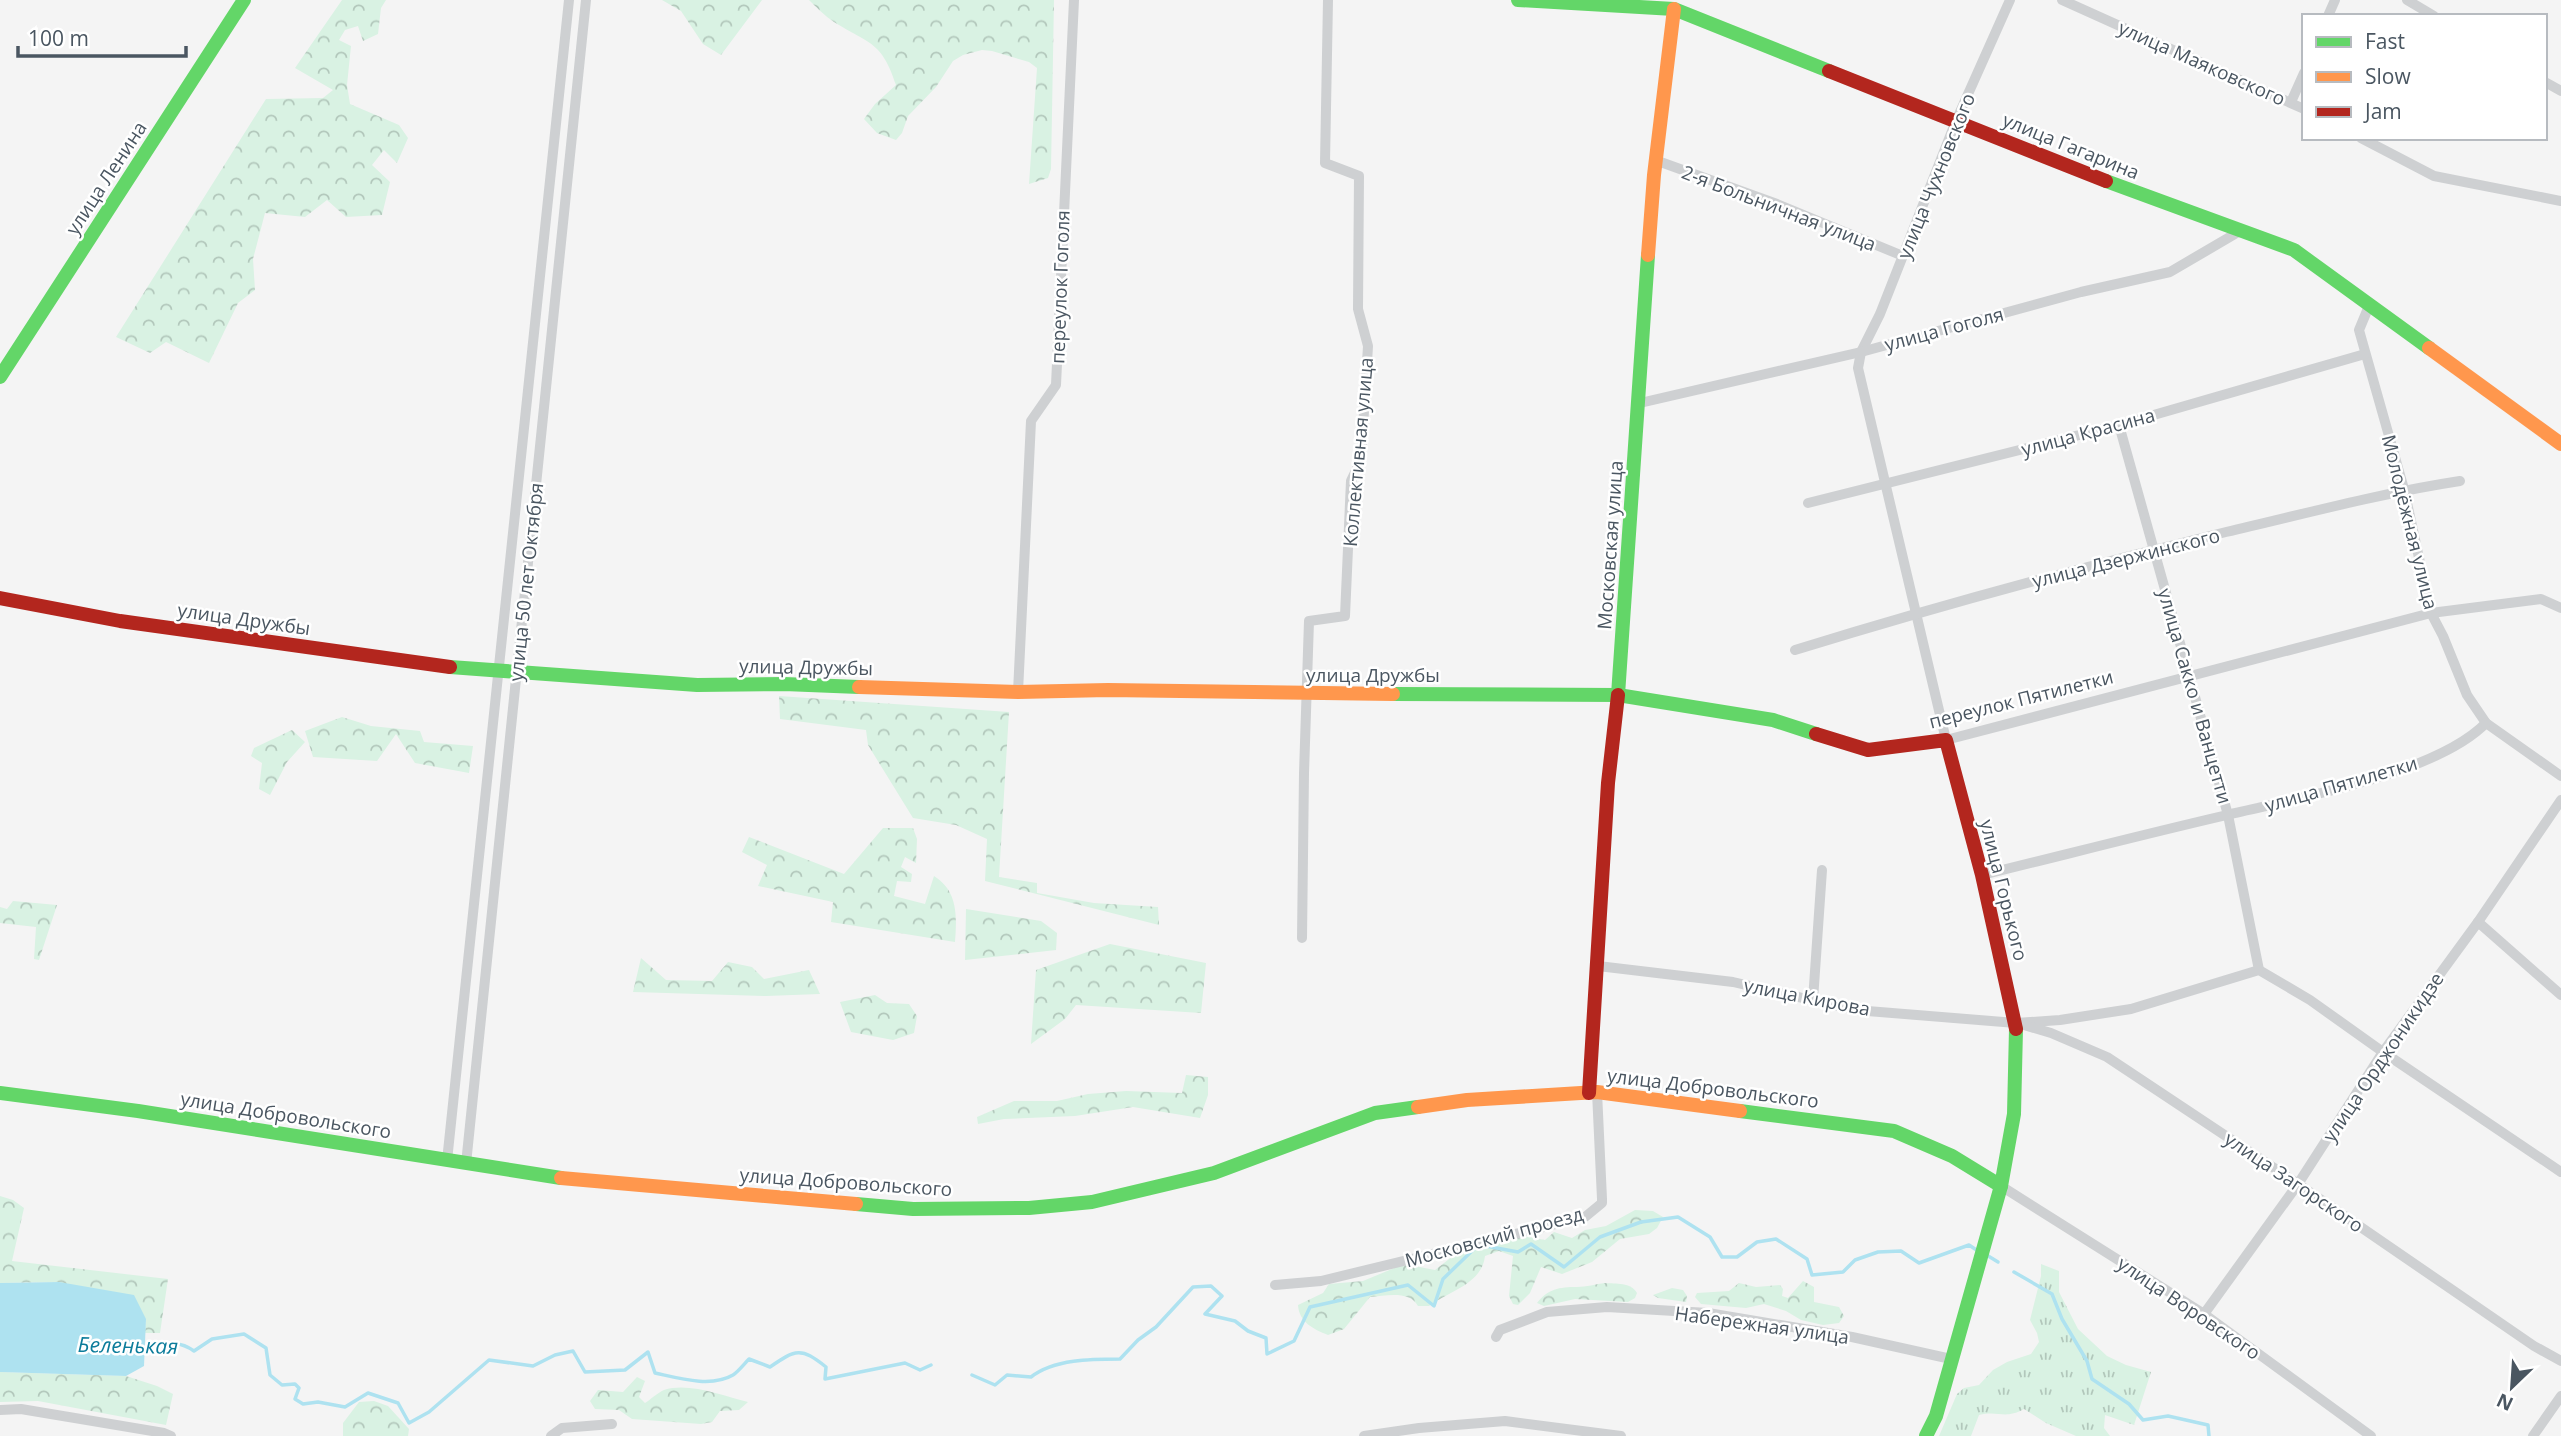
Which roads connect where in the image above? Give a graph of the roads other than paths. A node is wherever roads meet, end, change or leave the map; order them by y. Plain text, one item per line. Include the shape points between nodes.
1 (244, 0) edge
2 (569, 0) edge
3 (586, 0) edge
4 (1074, 0) edge
5 (1328, 0) edge
6 (1518, 0) edge
7 (2010, 0) edge
8 (2062, 0) edge
9 (2407, 0) edge
10 (1674, 4) edge
11 (2431, 14) edge
12 (2302, 77) edge
13 (2291, 102) junction
14 (2302, 108) edge
15 (1956, 121) junction
16 (2365, 140) edge
17 (1655, 160) junction
18 (2561, 201) edge
19 (2240, 231) junction
20 (1903, 256) junction
21 (2369, 306) junction
22 (1861, 352) junction
23 (2365, 354) junction
24 (0, 377) edge
25 (1640, 403) junction
26 (2119, 425) junction
27 (2561, 444) edge
28 (2460, 481) dead end
29 (1885, 484) junction
30 (2404, 489) junction
31 (1808, 503) dead end
32 (2154, 550) junction
33 (0, 598) edge
34 (2561, 608) edge
35 (1917, 613) junction
36 (2431, 613) junction
37 (1795, 650) dead end
38 (498, 672) junction
39 (517, 673) junction
40 (2188, 676) junction
41 (1018, 692) junction
42 (1307, 695) junction
43 (1618, 695) junction
44 (2486, 723) junction
45 (1946, 740) junction
46 (2561, 776) edge
47 (2561, 800) edge
48 (2228, 815) junction
49 (1822, 870) dead end
50 (1982, 875) junction
51 (2478, 922) junction
52 (1302, 938) dead end
53 (1598, 966) junction
54 (2259, 970) junction
55 (2561, 995) edge
56 (1813, 1000) junction
57 (2016, 1023) junction
58 (2383, 1052) junction
59 (1593, 1092) junction
60 (0, 1093) edge
61 (447, 1161) junction
62 (466, 1164) junction
63 (2561, 1172) edge
64 (2298, 1184) junction
65 (2001, 1186) junction
66 (1275, 1285) dead end
67 (2204, 1314) junction
68 (1496, 1337) dead end
69 (1951, 1359) junction
70 (2561, 1361) edge
71 (2561, 1396) edge
72 (0, 1410) edge
73 (612, 1424) dead end
74 (171, 1436) edge
75 (551, 1436) edge
76 (1364, 1436) edge
77 (1621, 1436) edge
78 (1926, 1436) edge
79 (2371, 1436) edge
80 (2533, 1436) edge

1 - 24 street, улица Ленина
2 - 38 street, улица 50 лет Октября
3 - 39 street, улица 50 лет Октября
4 - 41 street, переулок Гоголя via 1056,385 1031,421
5 - 42 street, Коллективная улица via 1325,163 1359,176 1358,309 1368,345 1361,460 1351,481 1345,616 1309,621
6 - 10 street, улица Гагарина
7 - 15 street, улица Чухновского
8 - 13 street, улица Маяковского
9 - 11 street
10 - 15 street, улица Гагарина
10 - 17 street, Московская улица
12 - 13 street
13 - 14 street, улица Маяковского
15 - 19 street, улица Гагарина
15 - 20 street, улица Чухновского
16 - 18 street via 2434,176
17 - 20 street, 2-я Больничная улица
17 - 25 street, Московская улица
19 - 21 street, улица Гагарина via 2294,250
19 - 22 street, улица Гоголя via 2170,271
20 - 22 street, улица Чухновского
21 - 23 street, Молодёжная улица via 2359,330
21 - 27 street, улица Гагарина
22 - 25 street, улица Гоголя
22 - 29 street, улица Горького via 1858,368
23 - 26 street, улица Красина
23 - 30 street, Молодёжная улица
25 - 43 street, Московская улица
26 - 29 street, улица Красина
26 - 32 street, улица Сакко и Ванцетти
28 - 30 street, улица Дзержинского
29 - 31 street, улица Красина
29 - 35 street, улица Горького
30 - 32 street, улица Дзержинского
30 - 36 street, Молодёжная улица
32 - 35 street, улица Дзержинского
32 - 40 street, улица Сакко и Ванцетти
33 - 38 street, улица Дружбы via 120,621
34 - 36 street, переулок Пятилетки via 2541,599
35 - 37 street, улица Дзержинского
35 - 45 street, улица Горького
36 - 40 street, переулок Пятилетки
36 - 44 street, Молодёжная улица via 2467,695
38 - 39 street, улица Дружбы
38 - 61 street, улица 50 лет Октября
39 - 41 street, улица Дружбы via 697,685
39 - 62 street, улица 50 лет Октября
40 - 45 street, переулок Пятилетки
40 - 48 street, улица Сакко и Ванцетти
41 - 42 street, улица Дружбы
42 - 43 street, улица Дружбы
42 - 52 street, Коллективная улица
43 - 45 street, переулок Пятилетки via 1773,720 1868,750
43 - 53 street, Московская улица
44 - 46 street, Молодёжная улица
44 - 48 street, улица Пятилетки via 2475,735 2419,763 2319,794
45 - 50 street, улица Горького
47 - 51 street, улица Орджоникидзе
48 - 50 street, улица Пятилетки
48 - 54 street, улица Сакко и Ванцетти
49 - 56 street
50 - 57 street, улица Горького
51 - 55 street
51 - 58 street, улица Орджоникидзе
53 - 56 street, улица Кирова via 1733,982
53 - 59 street, Московская улица
54 - 57 street via 2131,1009
54 - 58 street via 2311,1000
56 - 57 street, улица Кирова via 1854,1010
57 - 64 street, улица Загорского via 2107,1057
57 - 65 street, улица Горького via 2014,1115
58 - 63 street
58 - 64 street, улица Орджоникидзе
59 - 62 street, улица Добровольского via 1467,1100 1375,1113 1214,1173 1092,1202 1029,1208 913,1209 541,1176
59 - 65 street, улица Добровольского via 1895,1131 1952,1156
59 - 66 street, Московский проезд via 1602,1203 1585,1217 1321,1281
60 - 61 street, улица Добровольского
61 - 62 street, улица Добровольского
64 - 67 street, улица Орджоникидзе
64 - 70 street, улица Загорского
65 - 67 street, улица Воровского
65 - 69 street, улица Горького
67 - 79 street, улица Воровского
68 - 69 street, Набережная улица via 1500,1330 1547,1312 1607,1307 1708,1313
69 - 78 street, улица Горького
71 - 80 street
72 - 74 street via 20,1409
73 - 75 street via 562,1428
76 - 77 street via 1505,1421

